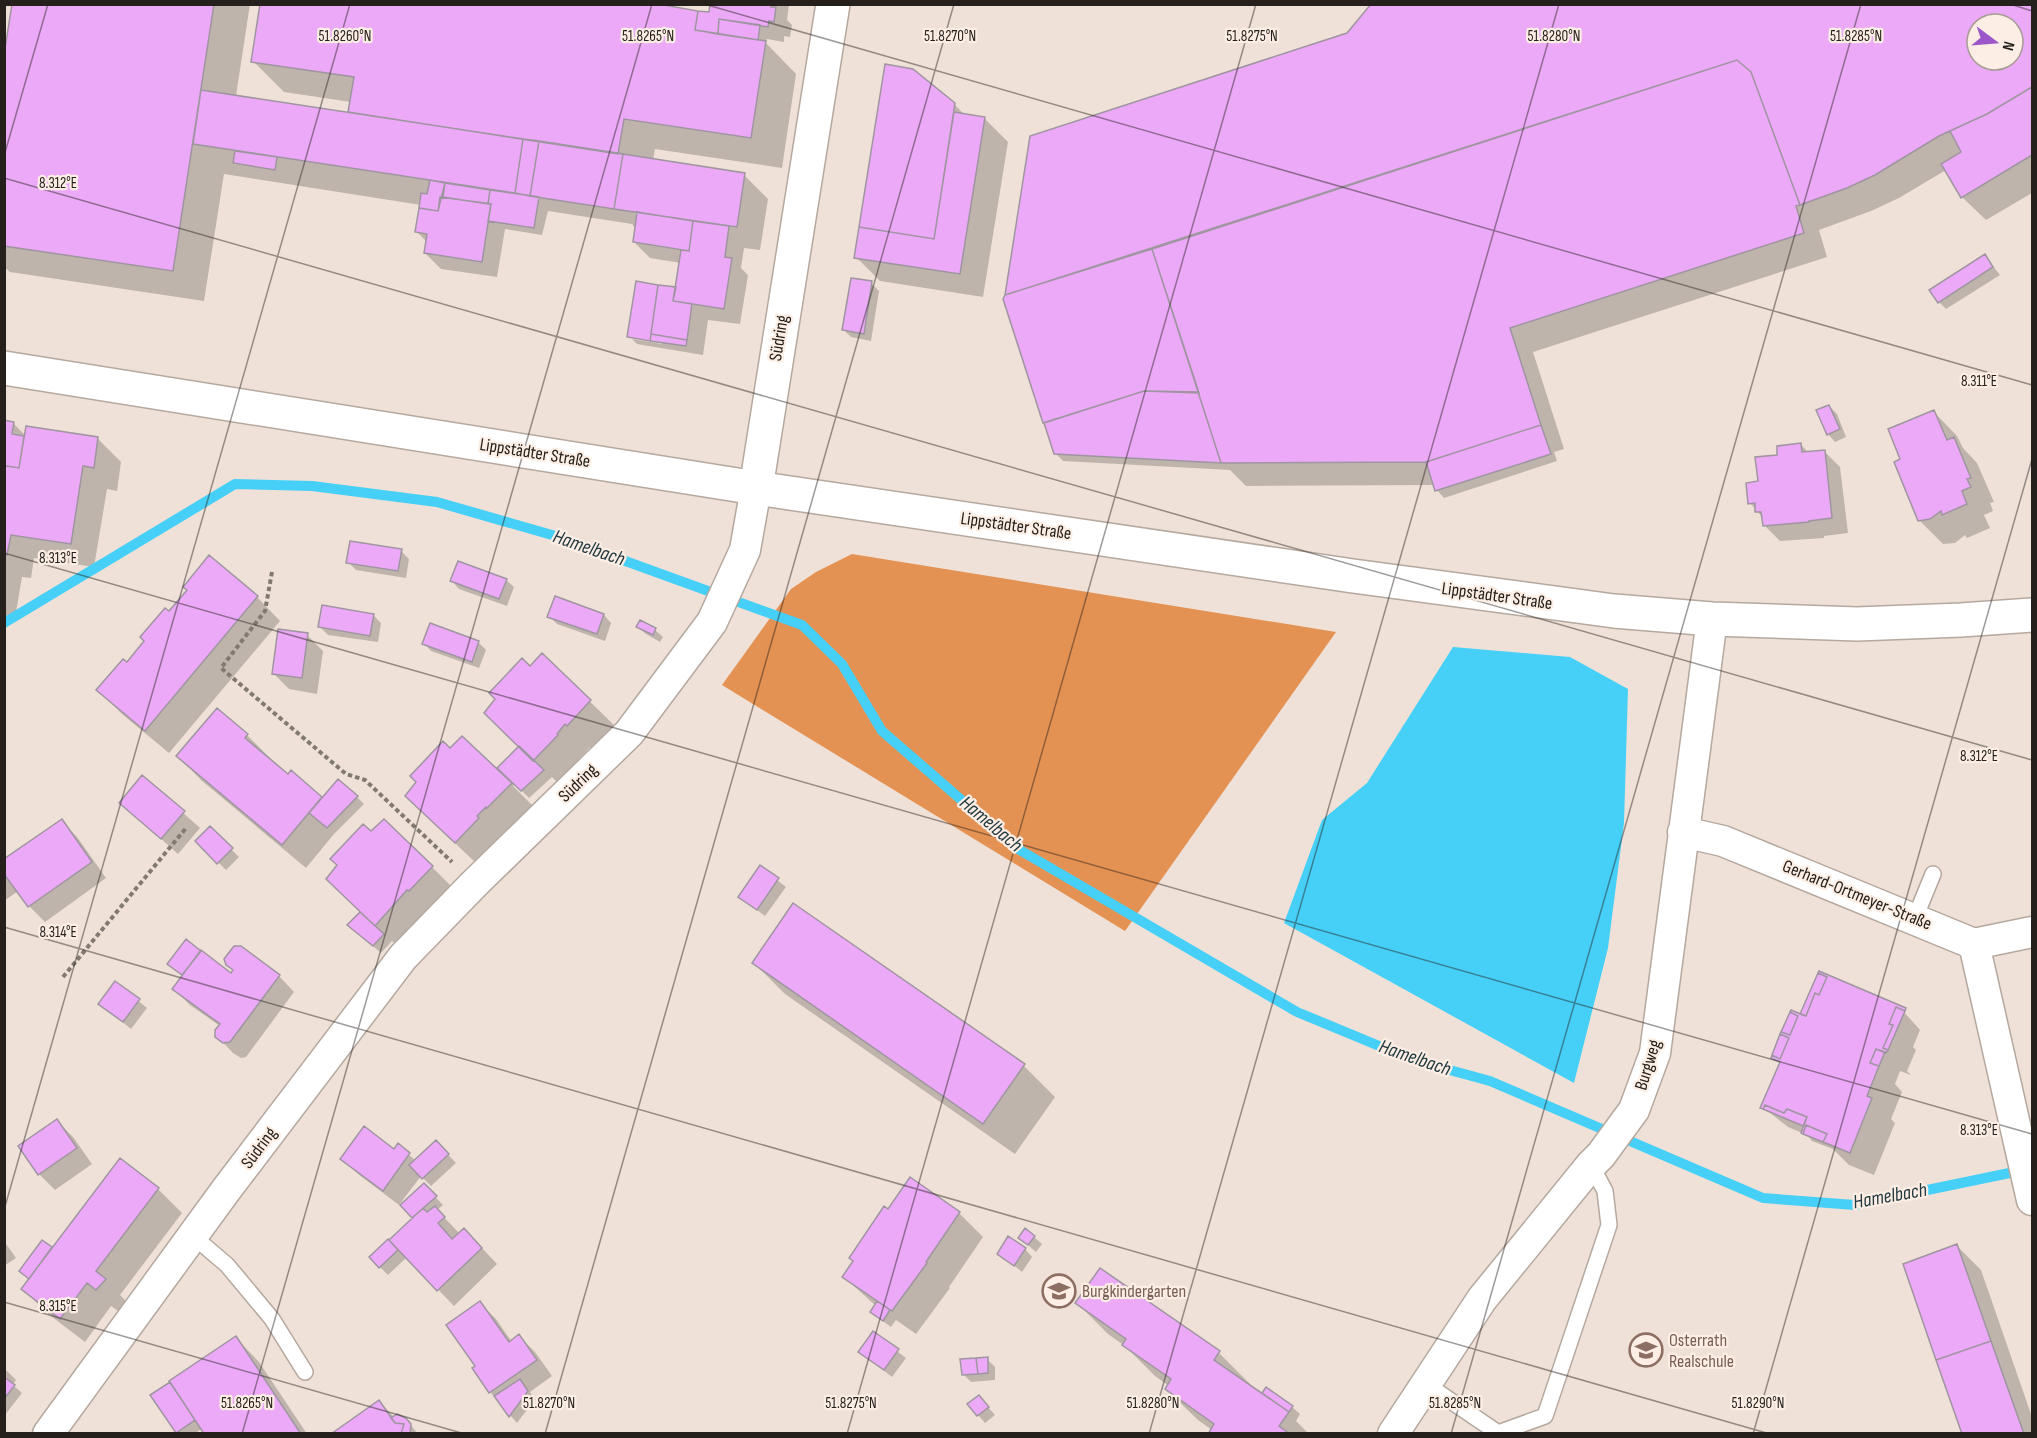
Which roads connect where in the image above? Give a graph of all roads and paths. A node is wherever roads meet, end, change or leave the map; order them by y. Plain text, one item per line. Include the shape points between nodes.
1 (833, 4) edge
2 (4, 368) edge
3 (756, 488) junction
4 (272, 572) dead end
5 (2032, 615) edge
6 (1712, 619) junction
7 (186, 828) dead end
8 (1683, 832) junction
9 (1933, 874) dead end
10 (474, 884) junction
11 (1915, 918) junction
12 (2032, 932) edge
13 (1974, 944) junction
14 (63, 977) dead end
15 (1596, 1160) junction
16 (2031, 1192) edge
17 (193, 1236) junction
18 (305, 1372) dead end
19 (1426, 1384) junction
20 (48, 1434) edge
21 (1393, 1434) edge

1 - 3 street, Südring
2 - 3 street, Lippstädter Straße
3 - 6 street, Lippstädter Straße via 1353,576 1614,611
3 - 10 street, Südring via 745,550 712,622 629,733
4 - 10 path via 265,612 221,668 346,774 365,780
5 - 6 street, Lippstädter Straße via 1857,624
6 - 8 street, Burgweg
7 - 14 path
8 - 11 street, Gerhard-Ortmeyer-Straße via 1723,841
8 - 15 street, Burgweg via 1655,1053 1634,1110
9 - 11 lane
10 - 17 street, Südring via 403,957
11 - 13 street, Gerhard-Ortmeyer-Straße
12 - 13 street
13 - 16 street
15 - 19 street, Burgweg via 1482,1299
15 - 19 lane via 1609,1225 1545,1416 1498,1433
17 - 18 lane via 227,1265 272,1319
17 - 20 street, Südring
19 - 21 street, Burgweg

